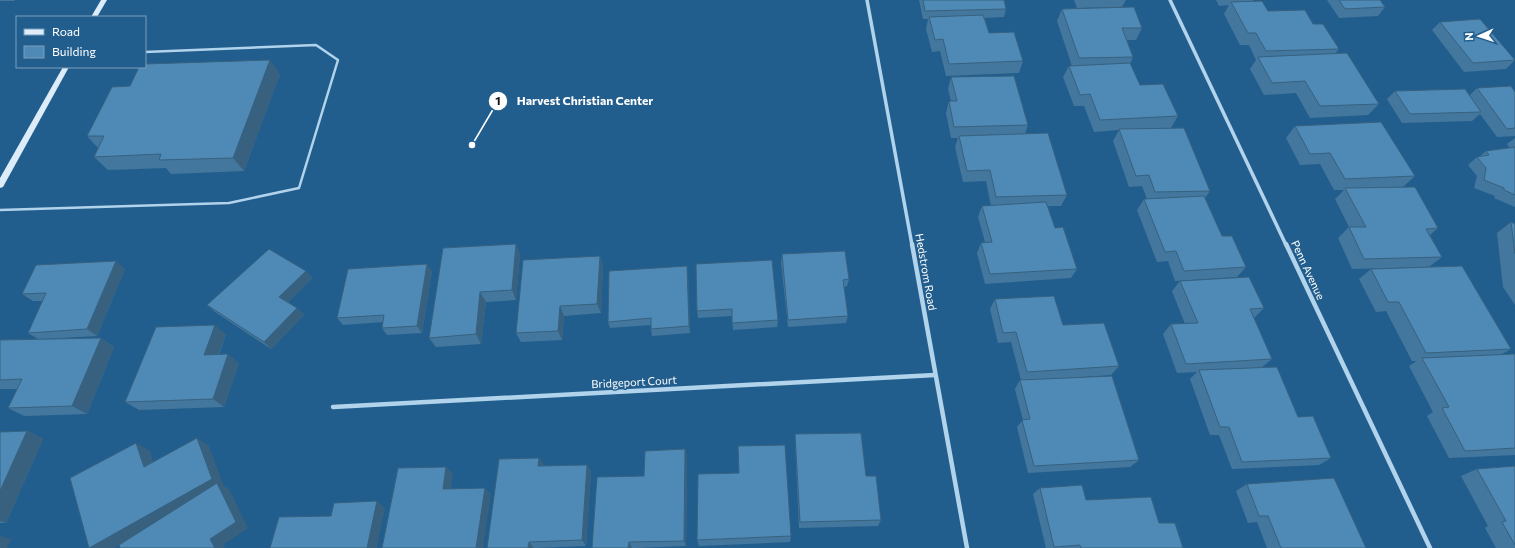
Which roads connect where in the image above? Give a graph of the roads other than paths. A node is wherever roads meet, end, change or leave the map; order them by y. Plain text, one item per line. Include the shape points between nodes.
1 (104, 0) edge
2 (867, 0) edge
3 (1170, 0) edge
4 (95, 16) edge
5 (146, 52) edge
6 (65, 68) edge
7 (0, 185) edge
8 (0, 210) edge
9 (935, 375) junction
10 (333, 406) dead end
11 (967, 548) edge
12 (1430, 548) edge

1 - 4 main road
2 - 9 street, Hedstrom Road
3 - 12 street, Penn Avenue
5 - 8 lane via 316,45 338,60 299,188 229,202
6 - 7 main road
9 - 10 street, Bridgeport Court
9 - 11 street, Hedstrom Road

